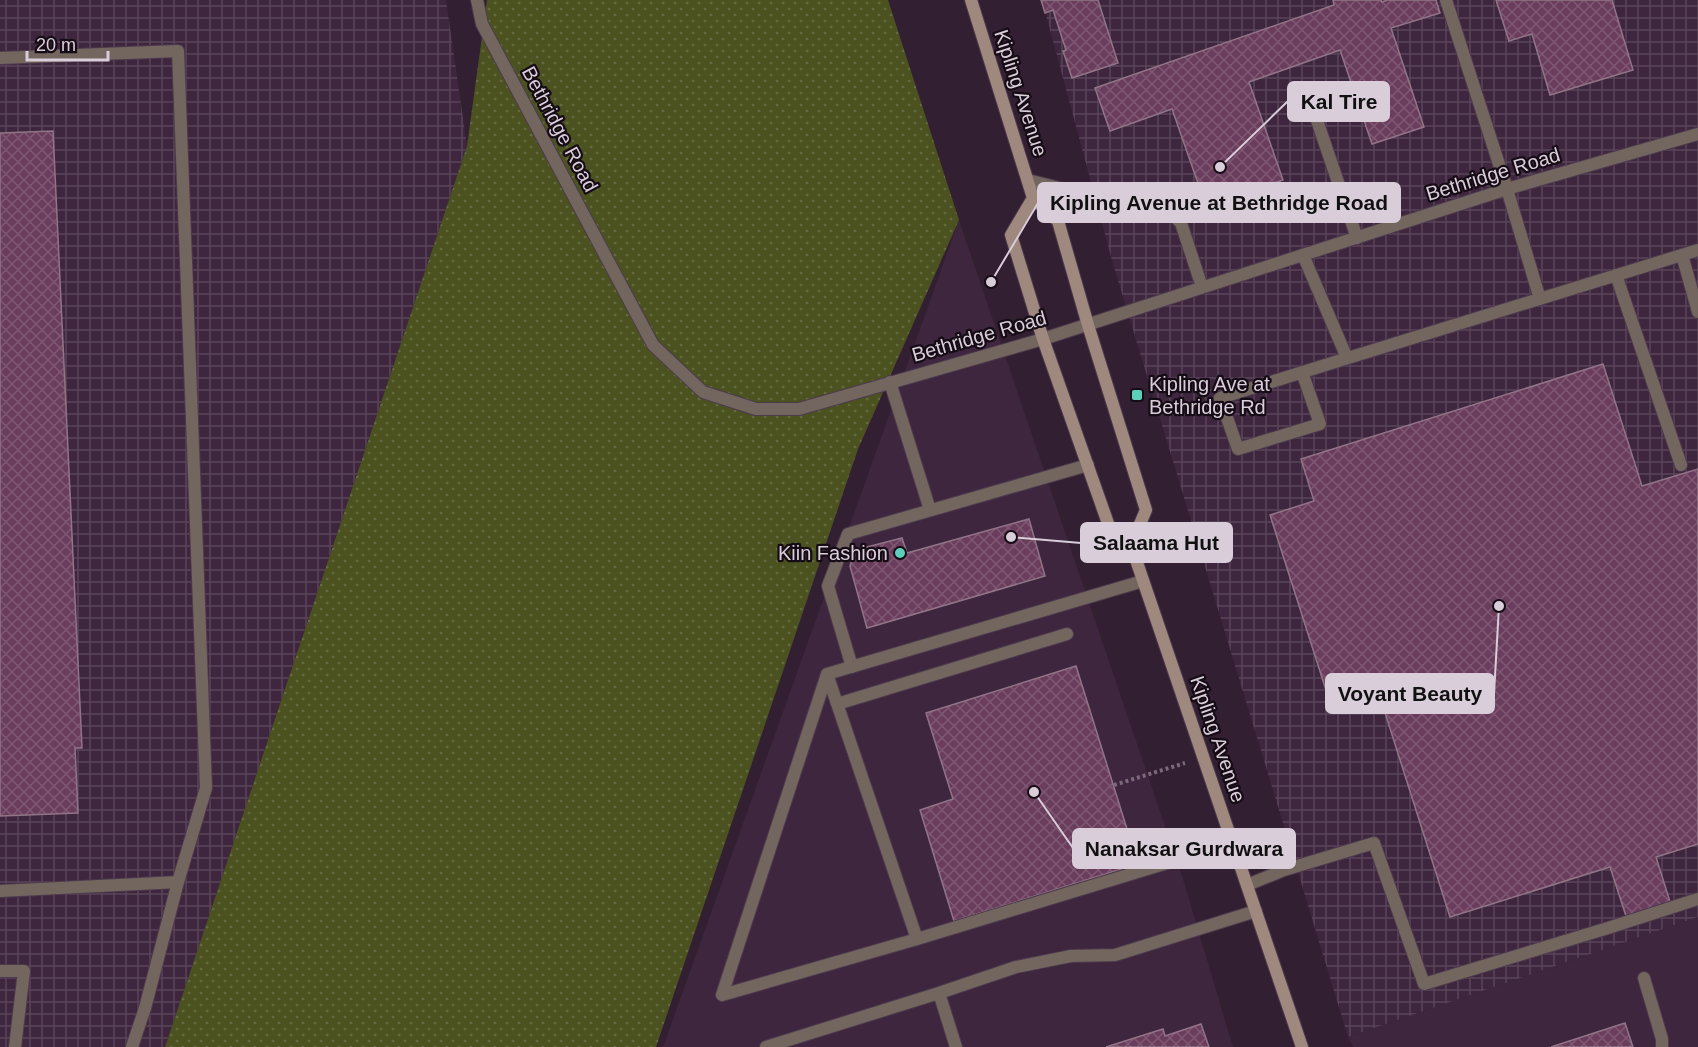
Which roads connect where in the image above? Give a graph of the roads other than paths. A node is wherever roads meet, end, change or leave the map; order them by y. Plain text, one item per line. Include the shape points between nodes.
1 (477, 0) edge
2 (971, 0) edge
3 (1446, 0) edge
4 (0, 58) edge
5 (1307, 91) dead end
6 (1698, 134) edge
7 (1028, 180) junction
8 (1507, 189) junction
9 (1033, 198) junction
10 (1357, 238) junction
11 (1698, 250) edge
12 (1303, 255) junction
13 (1682, 255) junction
14 (1616, 275) junction
15 (1202, 287) junction
16 (1540, 299) junction
17 (1698, 312) edge
18 (1088, 325) junction
19 (1043, 339) junction
20 (1347, 358) junction
21 (1302, 372) junction
22 (890, 382) junction
23 (1088, 465) junction
24 (1681, 465) dead end
25 (930, 510) junction
26 (1131, 545) junction
27 (1143, 581) junction
28 (1067, 634) dead end
29 (852, 666) junction
30 (827, 674) junction
31 (837, 704) junction
32 (1233, 843) junction
33 (178, 882) junction
34 (1247, 885) junction
35 (0, 891) edge
36 (1698, 899) edge
37 (1256, 911) junction
38 (917, 939) junction
39 (0, 971) edge
40 (1644, 978) dead end
41 (939, 993) junction
42 (15, 1047) edge
43 (132, 1047) edge
44 (766, 1047) edge
45 (956, 1047) edge
46 (1302, 1047) edge
47 (1662, 1047) edge

1 - 22 street, Bethridge Road via 482,24 642,325 653,345 670,361 704,392 756,409 799,409
2 - 7 main road, Kipling Avenue
3 - 8 street
4 - 33 street via 178,51 206,788
5 - 10 street
6 - 8 street, Bethridge Road
7 - 9 main road, Kipling Avenue
7 - 15 street via 1086,195 1148,199 1166,208 1181,224
8 - 10 street, Bethridge Road
8 - 16 street
9 - 18 main road via 1058,221
9 - 19 main road via 1011,235
10 - 12 street, Bethridge Road
11 - 13 street
12 - 15 street, Bethridge Road
12 - 20 street
13 - 14 street
13 - 17 street
14 - 16 street
14 - 24 street
15 - 18 street, Bethridge Road
16 - 20 street
18 - 19 street, Bethridge Road
18 - 26 main road via 1146,510
19 - 22 street, Bethridge Road
19 - 23 main road
20 - 21 street
21 - 21 street via 1220,398 1238,449 1320,424
22 - 25 street
23 - 25 street
23 - 26 main road via 1110,529
25 - 29 street via 848,534 828,586
26 - 27 main road, Kipling Avenue
27 - 29 street
27 - 32 main road, Kipling Avenue
28 - 31 street
29 - 30 street
30 - 31 street
30 - 38 street via 722,995
31 - 38 street
32 - 34 main road, Kipling Avenue
32 - 38 street
33 - 35 street
33 - 43 street
34 - 36 street via 1374,843 1424,984
34 - 37 main road, Kipling Avenue
37 - 41 street via 1115,955 1071,956 1016,967
37 - 46 main road, Kipling Avenue
39 - 42 street via 24,970
40 - 47 street
41 - 44 street
41 - 45 street

